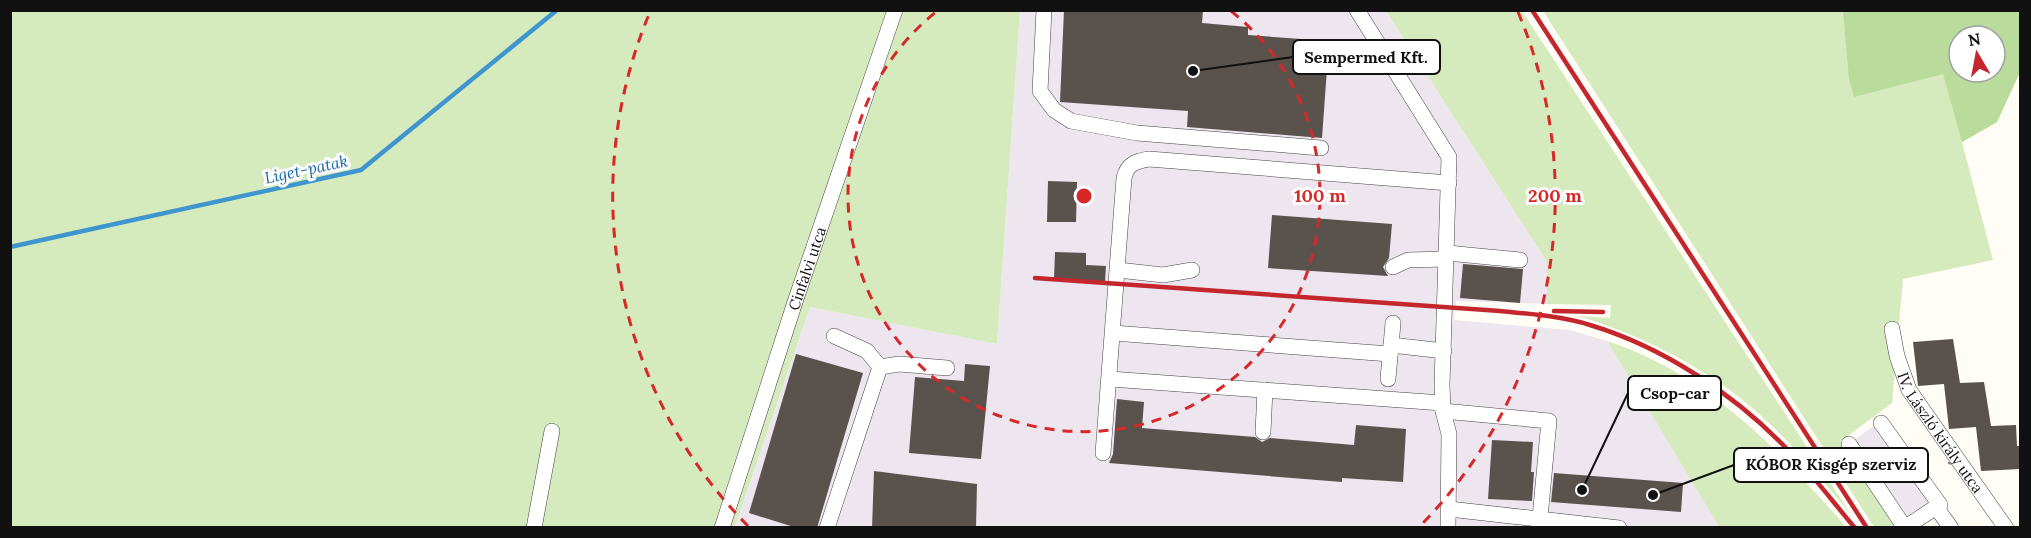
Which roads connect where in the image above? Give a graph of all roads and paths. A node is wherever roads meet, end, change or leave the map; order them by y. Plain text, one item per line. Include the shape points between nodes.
1 (895, 10) edge
2 (1044, 10) edge
3 (1357, 10) edge
4 (1321, 148) dead end
5 (1449, 183) junction
6 (1446, 256) junction
7 (1520, 260) dead end
8 (1393, 267) dead end
9 (1118, 270) junction
10 (1192, 270) dead end
11 (1393, 323) dead end
12 (1892, 328) dead end
13 (1113, 333) junction
14 (834, 336) dead end
15 (1390, 350) junction
16 (1444, 351) junction
17 (880, 367) junction
18 (947, 368) dead end
19 (1110, 379) junction
20 (1388, 379) dead end
21 (1265, 390) junction
22 (1443, 407) junction
23 (1881, 423) dead end
24 (552, 431) dead end
25 (1263, 432) dead end
26 (1849, 444) dead end
27 (1103, 453) dead end
28 (1936, 507) junction
29 (1449, 509) junction
30 (1540, 518) junction
31 (1905, 527) edge
32 (534, 528) edge
33 (722, 528) edge
34 (827, 528) edge
35 (1448, 528) edge
36 (1619, 528) edge
37 (1951, 528) edge
38 (2006, 528) edge

1 - 33 street, Cinfalvi utca
2 - 4 street via 1040,91 1054,110 1071,121 1137,133
3 - 5 street via 1446,150
5 - 6 street
5 - 9 street via 1141,160 1129,166 1124,178
6 - 7 street
6 - 8 street via 1408,260
6 - 16 street
9 - 10 street via 1163,275
9 - 13 street
11 - 15 street
12 - 38 street, IV. László király utca via 1909,390
13 - 15 street
13 - 19 street
14 - 17 street via 867,351
15 - 16 street
15 - 20 street
16 - 22 street
17 - 18 street via 899,364
17 - 34 street
19 - 21 street
19 - 27 street
21 - 22 street
21 - 25 street
22 - 29 street via 1449,434
22 - 30 street via 1549,421
23 - 28 street via 1940,505
24 - 32 street
26 - 31 street
28 - 31 street
28 - 37 street
29 - 30 street
29 - 35 street
30 - 36 street

